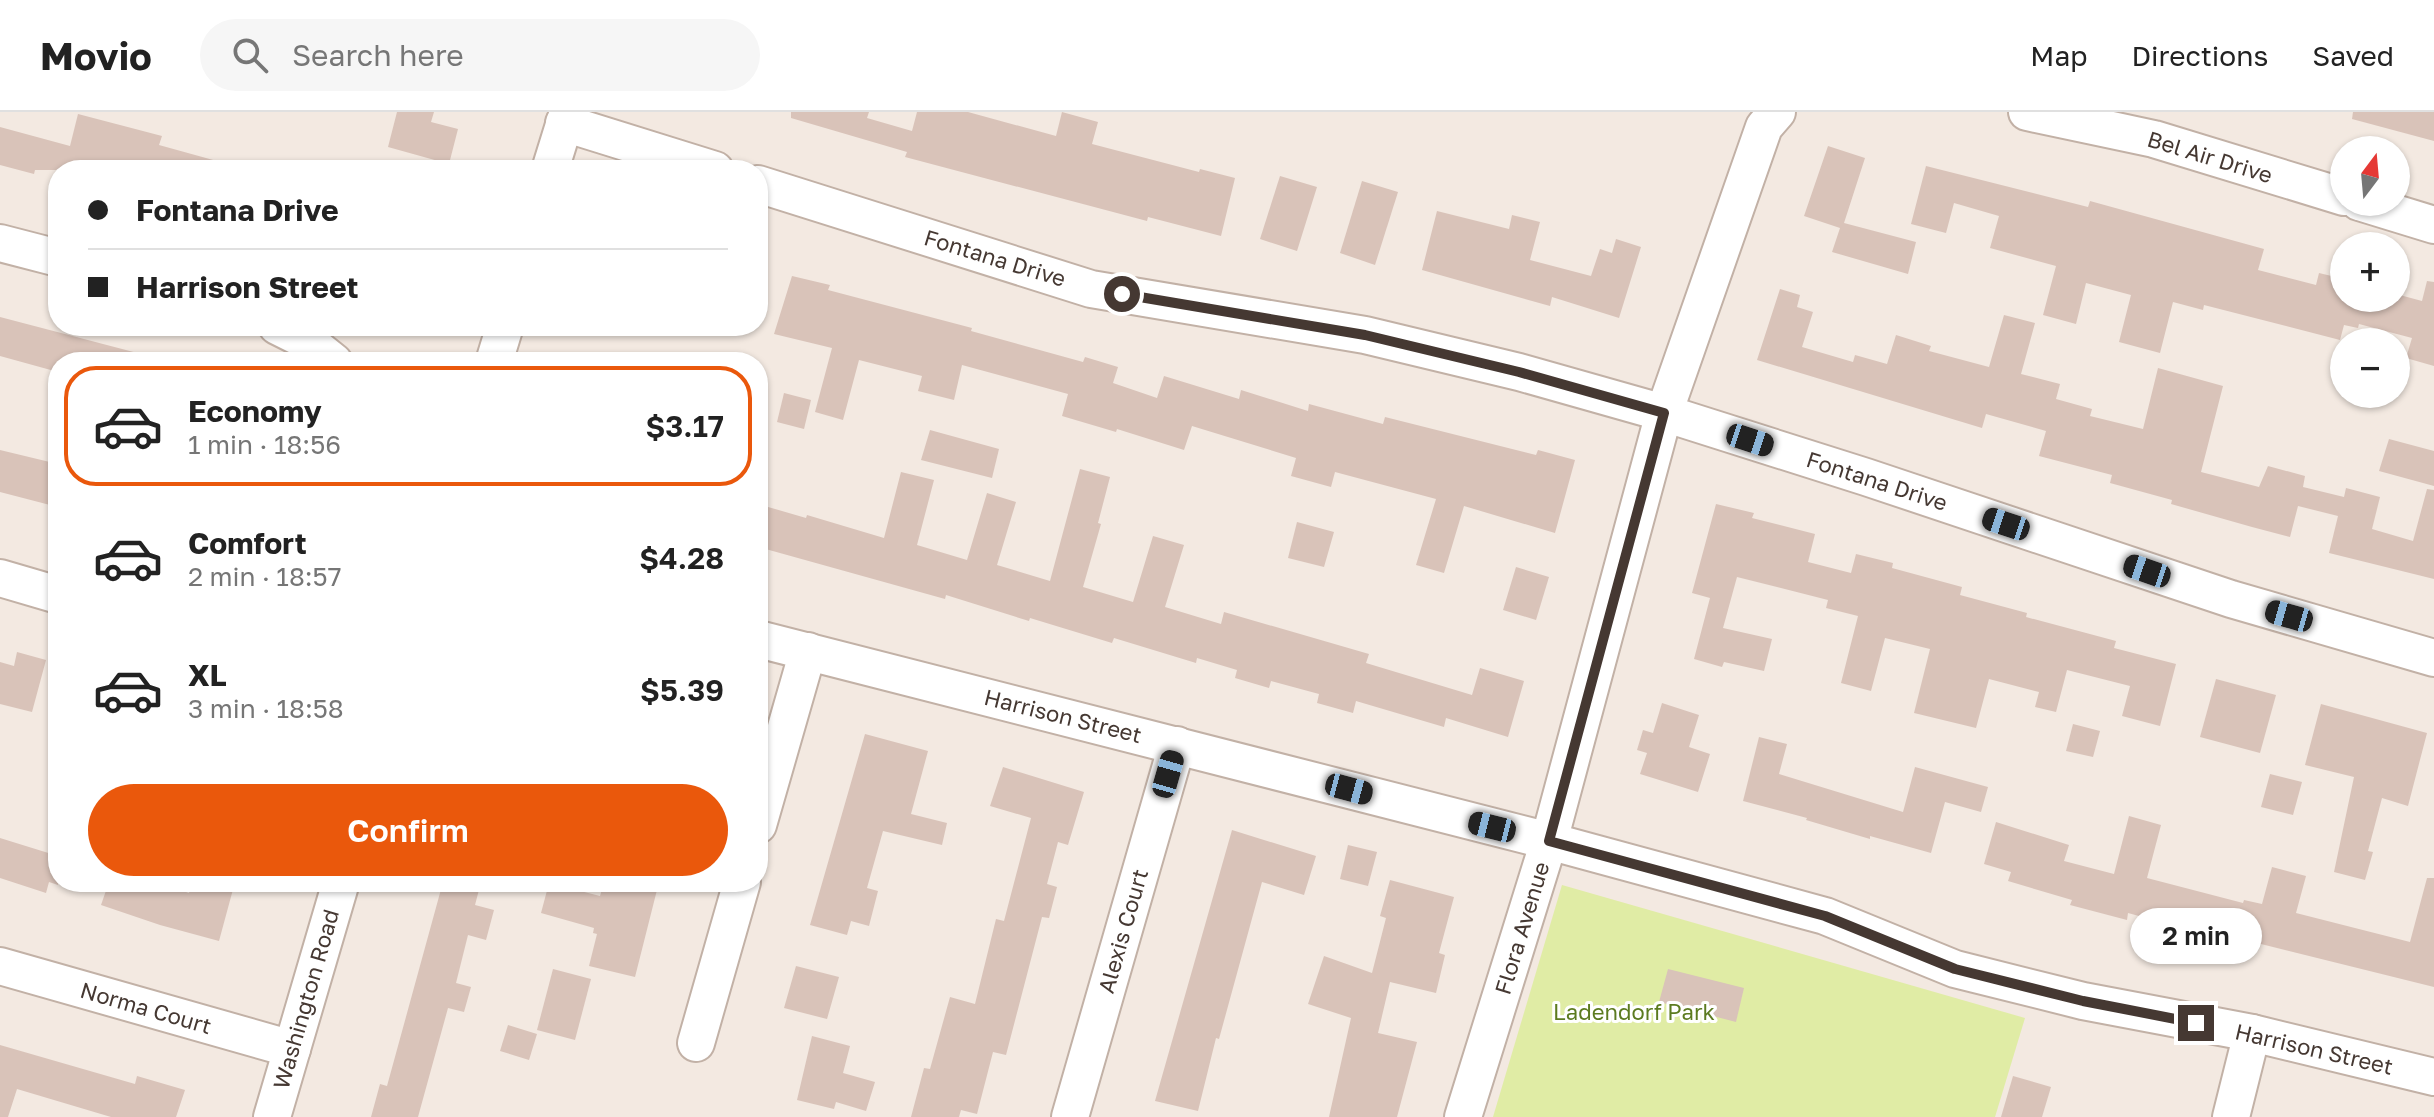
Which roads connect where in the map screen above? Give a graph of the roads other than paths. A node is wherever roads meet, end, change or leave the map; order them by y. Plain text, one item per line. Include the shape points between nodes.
1 (1777, 112) edge
2 (2027, 112) edge
3 (566, 117) edge
4 (553, 160) edge
5 (687, 160) edge
6 (768, 187) edge
7 (2330, 193) edge
8 (2405, 216) edge
9 (2434, 225) edge
10 (0, 243) edge
11 (48, 255) edge
12 (297, 336) edge
13 (322, 352) edge
14 (1664, 413) junction
15 (0, 578) edge
16 (48, 592) edge
17 (768, 641) edge
18 (808, 651) junction
19 (2434, 658) edge
20 (1177, 745) junction
21 (768, 790) edge
22 (1549, 841) junction
23 (338, 892) edge
24 (739, 892) edge
25 (0, 966) edge
26 (2252, 1033) junction
27 (696, 1043) dead end
28 (292, 1049) junction
29 (2434, 1077) edge
30 (272, 1117) edge
31 (1070, 1117) edge
32 (1463, 1117) edge
33 (2231, 1117) edge

1 - 14 street via 1764,127
2 - 7 street, Bel Air Drive via 2154,139
3 - 4 street
3 - 5 street
6 - 14 street, Fontana Drive via 1091,289 1365,335
8 - 9 street
10 - 11 street
12 - 13 street
14 - 19 street, Fontana Drive via 2231,599
14 - 22 street, Flora Avenue
15 - 16 street
17 - 18 street, Harrison Street
18 - 20 street, Harrison Street
18 - 21 street
20 - 22 street, Harrison Street
20 - 31 street, Alexis Court
22 - 26 street, Harrison Street via 1825,916 1955,969 2083,1001
22 - 32 street, Flora Avenue
23 - 28 street, Washington Road
24 - 27 street
25 - 28 street, Norma Court
26 - 29 street, Harrison Street
26 - 33 street
28 - 30 street, Washington Road

